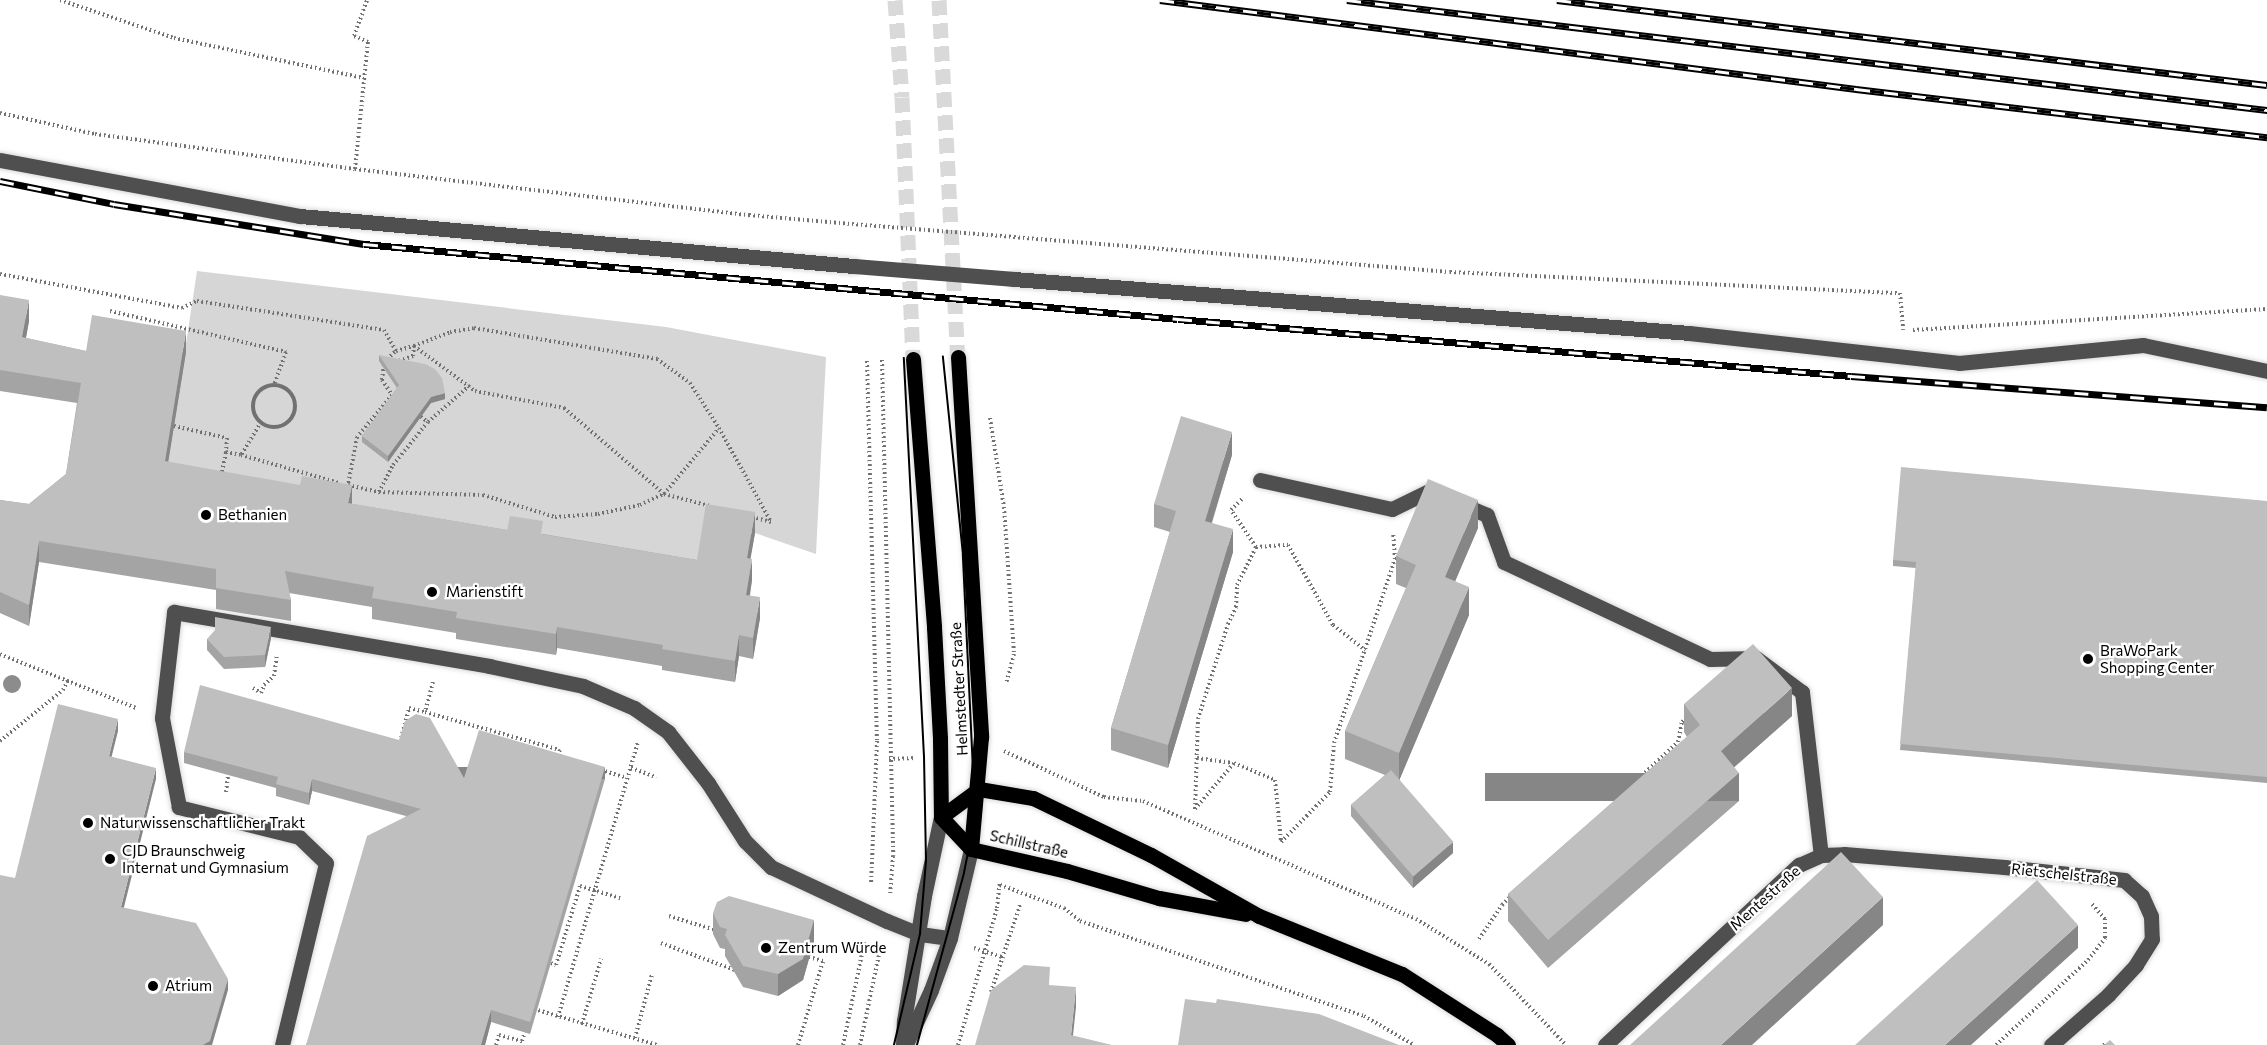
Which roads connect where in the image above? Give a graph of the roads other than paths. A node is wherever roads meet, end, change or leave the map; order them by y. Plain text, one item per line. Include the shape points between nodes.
1 (0, 160) edge
2 (958, 357) tunnel mouth
3 (913, 359) tunnel mouth
4 (2267, 371) edge
5 (1260, 480) road end
6 (979, 789) junction
7 (940, 817) junction
8 (971, 849) junction
9 (1821, 855) junction
10 (2004, 867) joint
11 (1259, 916) junction
12 (920, 934) junction
13 (950, 938) junction
14 (282, 1045) edge
15 (904, 1045) edge
16 (1508, 1045) edge
17 (1605, 1045) edge
18 (2051, 1045) edge

1 - 4 street, bridge via 300,216 854,267 1689,333 1959,363 2143,345
2 - 6 main road, Helmstedter Straße via 981,737
3 - 7 main road, Helmstedter Straße via 934,627
5 - 9 street via 1392,508 1429,490 1487,515 1504,562 1710,659 1756,658 1802,692
6 - 7 main road
6 - 8 main road, Helmstedter Straße
6 - 11 main road, Schillstraße via 1026,796 1058,809 1151,855
7 - 8 main road, Schillstraße
7 - 12 street, Helmstedter Straße
8 - 11 main road, Schillstraße via 1159,898
8 - 13 street, Helmstedter Straße
9 - 10 street, Mentestraße
9 - 17 street, Mentestraße via 1799,865
10 - 18 street, Rietschelstraße via 2124,880 2142,896 2151,916 2152,939 2136,965
11 - 16 main road, Schillstraße via 1402,974
12 - 13 street
12 - 14 street via 771,867 745,841 682,748 668,732 634,708 583,687 174,612 162,718 179,807 298,837 326,863
12 - 15 street, Helmstedter Straße via 904,1021
13 - 15 street, Helmstedter Straße via 931,990

